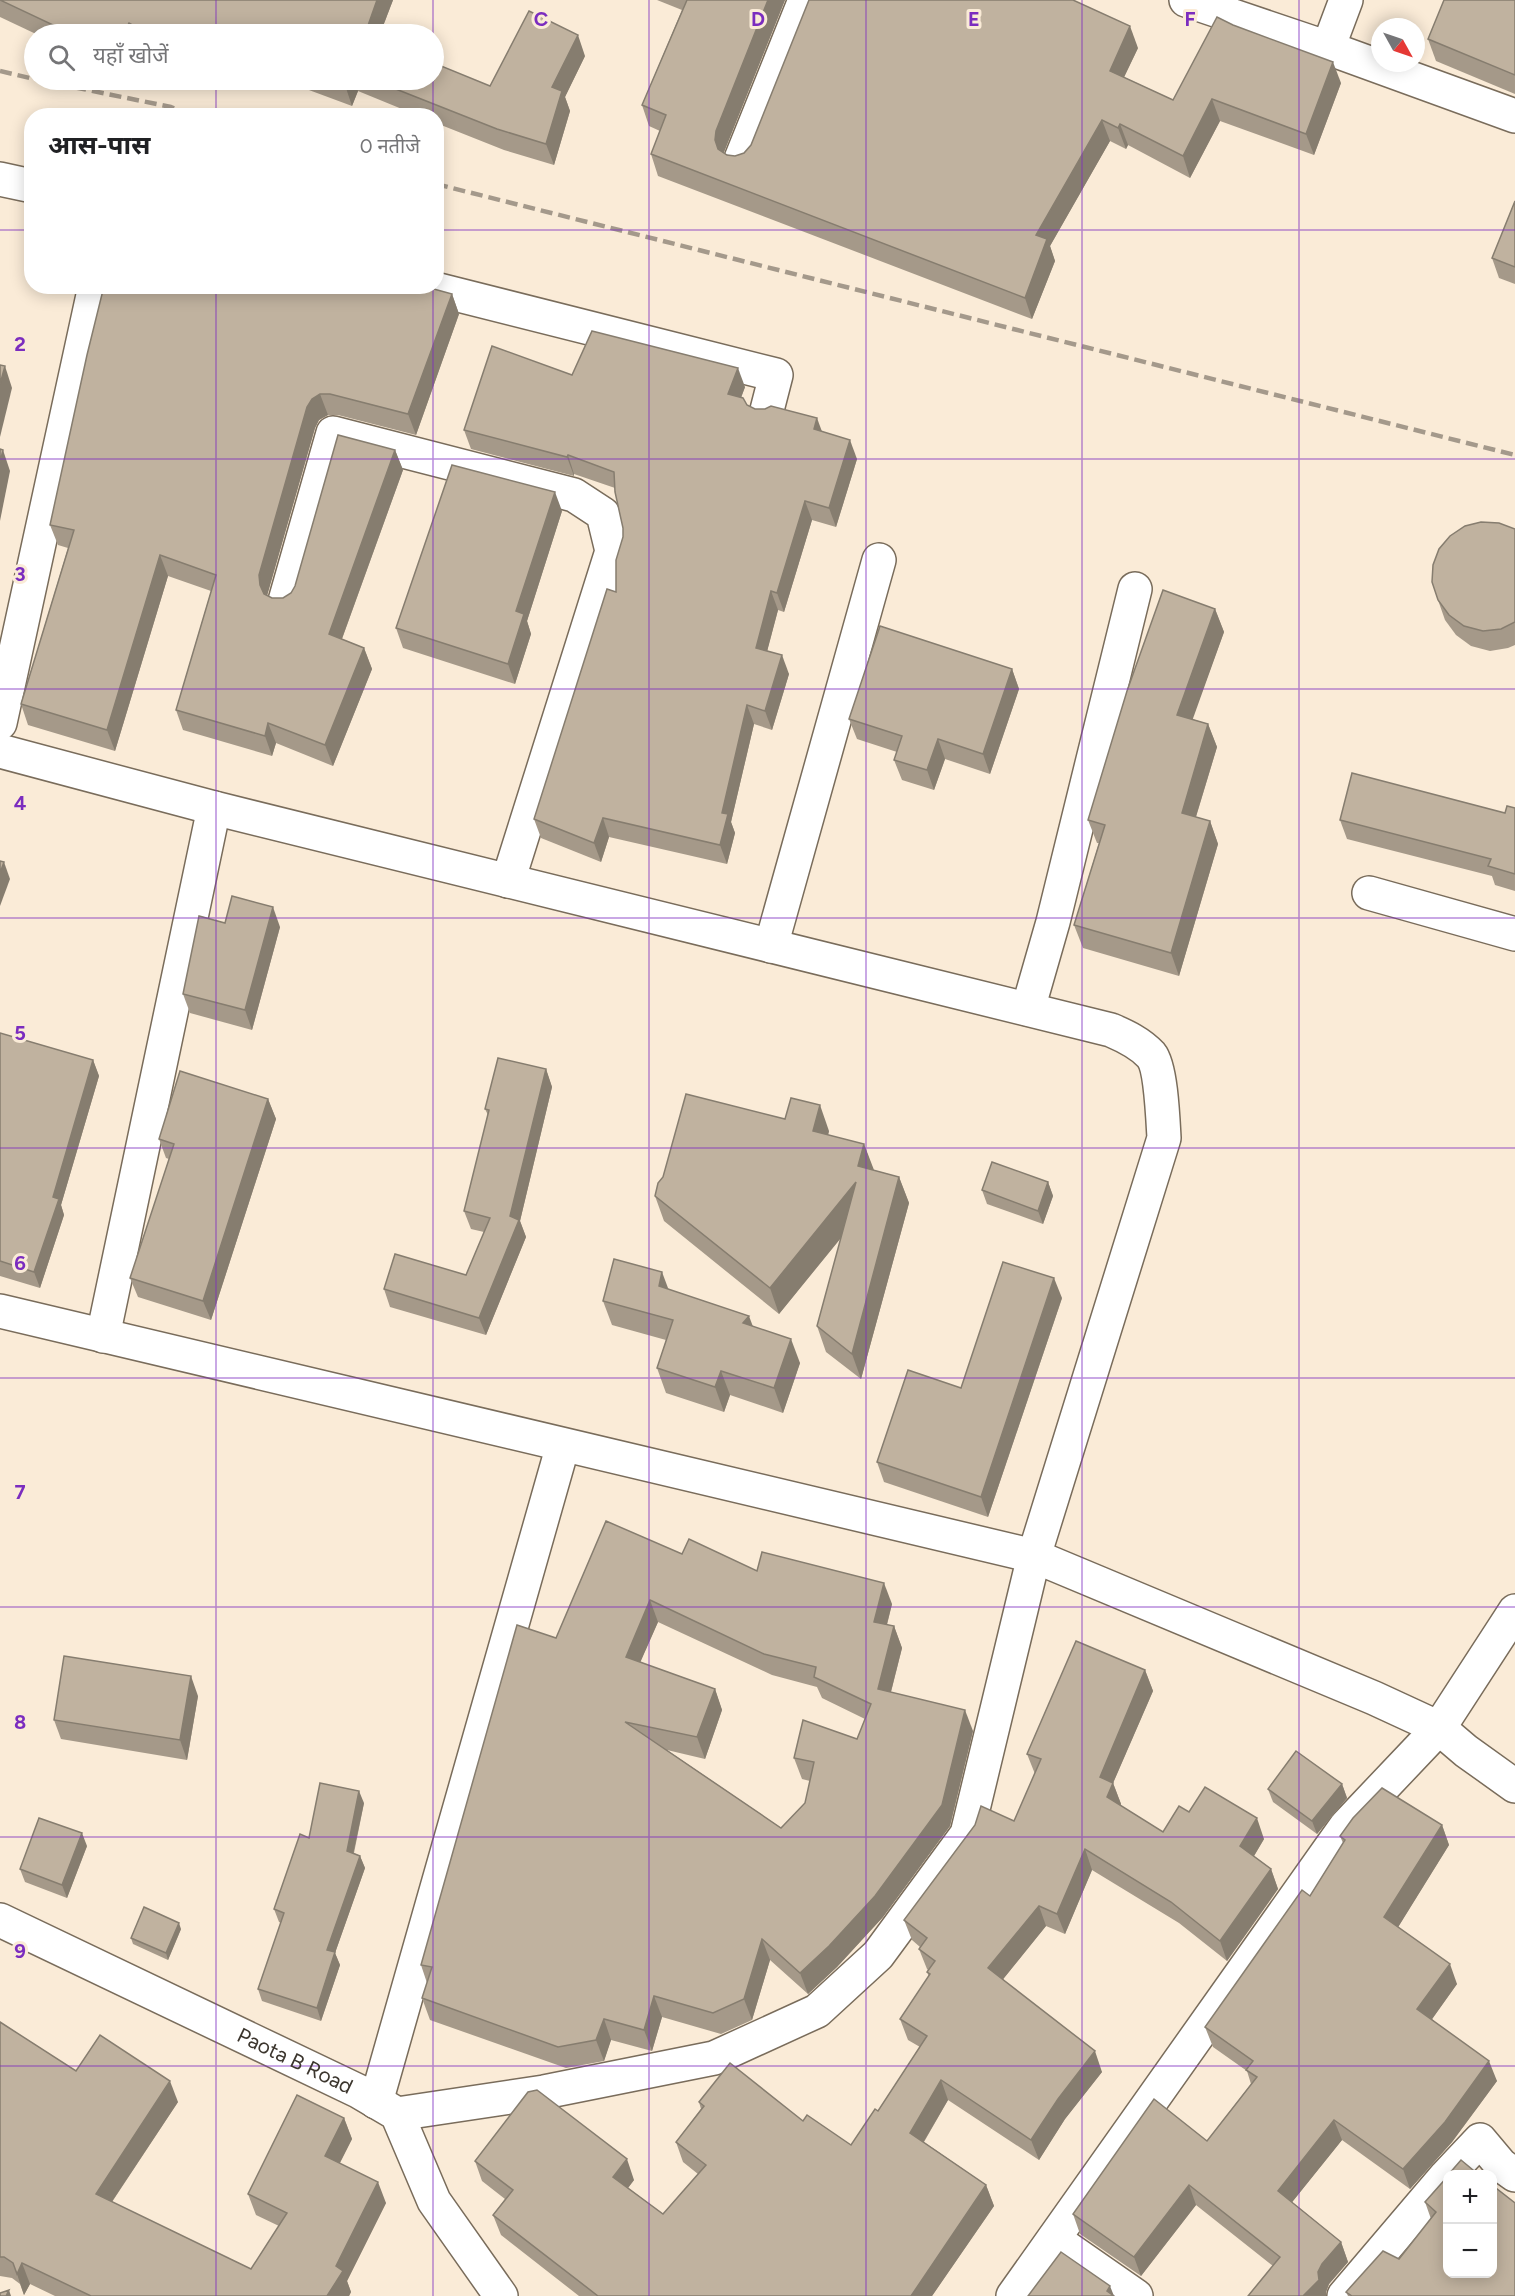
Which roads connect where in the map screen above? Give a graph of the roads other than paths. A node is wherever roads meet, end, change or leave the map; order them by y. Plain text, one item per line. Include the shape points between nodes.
1 (805, 0) edge
2 (1186, 0) edge
3 (1346, 0) edge
4 (1328, 48) junction
5 (1515, 116) edge
6 (741, 159) edge
7 (0, 178) edge
8 (24, 184) edge
9 (444, 291) edge
10 (93, 294) edge
11 (767, 410) edge
12 (879, 560) dead end
13 (1135, 589) dead end
14 (285, 601) edge
15 (0, 723) edge
16 (0, 751) edge
17 (214, 808) junction
18 (508, 881) junction
19 (1369, 893) dead end
20 (1515, 934) edge
21 (771, 946) junction
22 (1028, 1009) junction
23 (0, 1311) edge
24 (103, 1336) junction
25 (563, 1444) junction
26 (1034, 1556) junction
27 (1515, 1611) edge
28 (1439, 1728) junction
29 (1515, 1786) edge
30 (0, 1920) edge
31 (387, 2108) junction
32 (1515, 2175) edge
33 (1054, 2239) junction
34 (501, 2296) edge
35 (1013, 2296) edge
36 (1136, 2296) edge
37 (1344, 2296) edge

1 - 6 street
2 - 4 street
3 - 4 street
4 - 5 street
7 - 8 street
9 - 11 street via 776,375
10 - 15 street
12 - 21 street
13 - 22 street
14 - 18 street via 333,432 574,495 603,514 612,551
16 - 17 street
17 - 18 street
17 - 24 street
18 - 21 street
19 - 20 street
21 - 22 street
22 - 26 street via 1111,1030 1131,1039 1152,1057 1163,1102 1164,1138
23 - 24 street
24 - 25 street
25 - 26 street
25 - 31 street
26 - 28 street
26 - 31 street via 967,1834 878,1955 817,2011 714,2058 544,2092
27 - 28 street
28 - 29 street
28 - 33 street via 1346,1826
30 - 31 street, Paota B Road
31 - 34 street via 434,2201
32 - 37 street via 1480,2140
33 - 35 street
33 - 36 street

